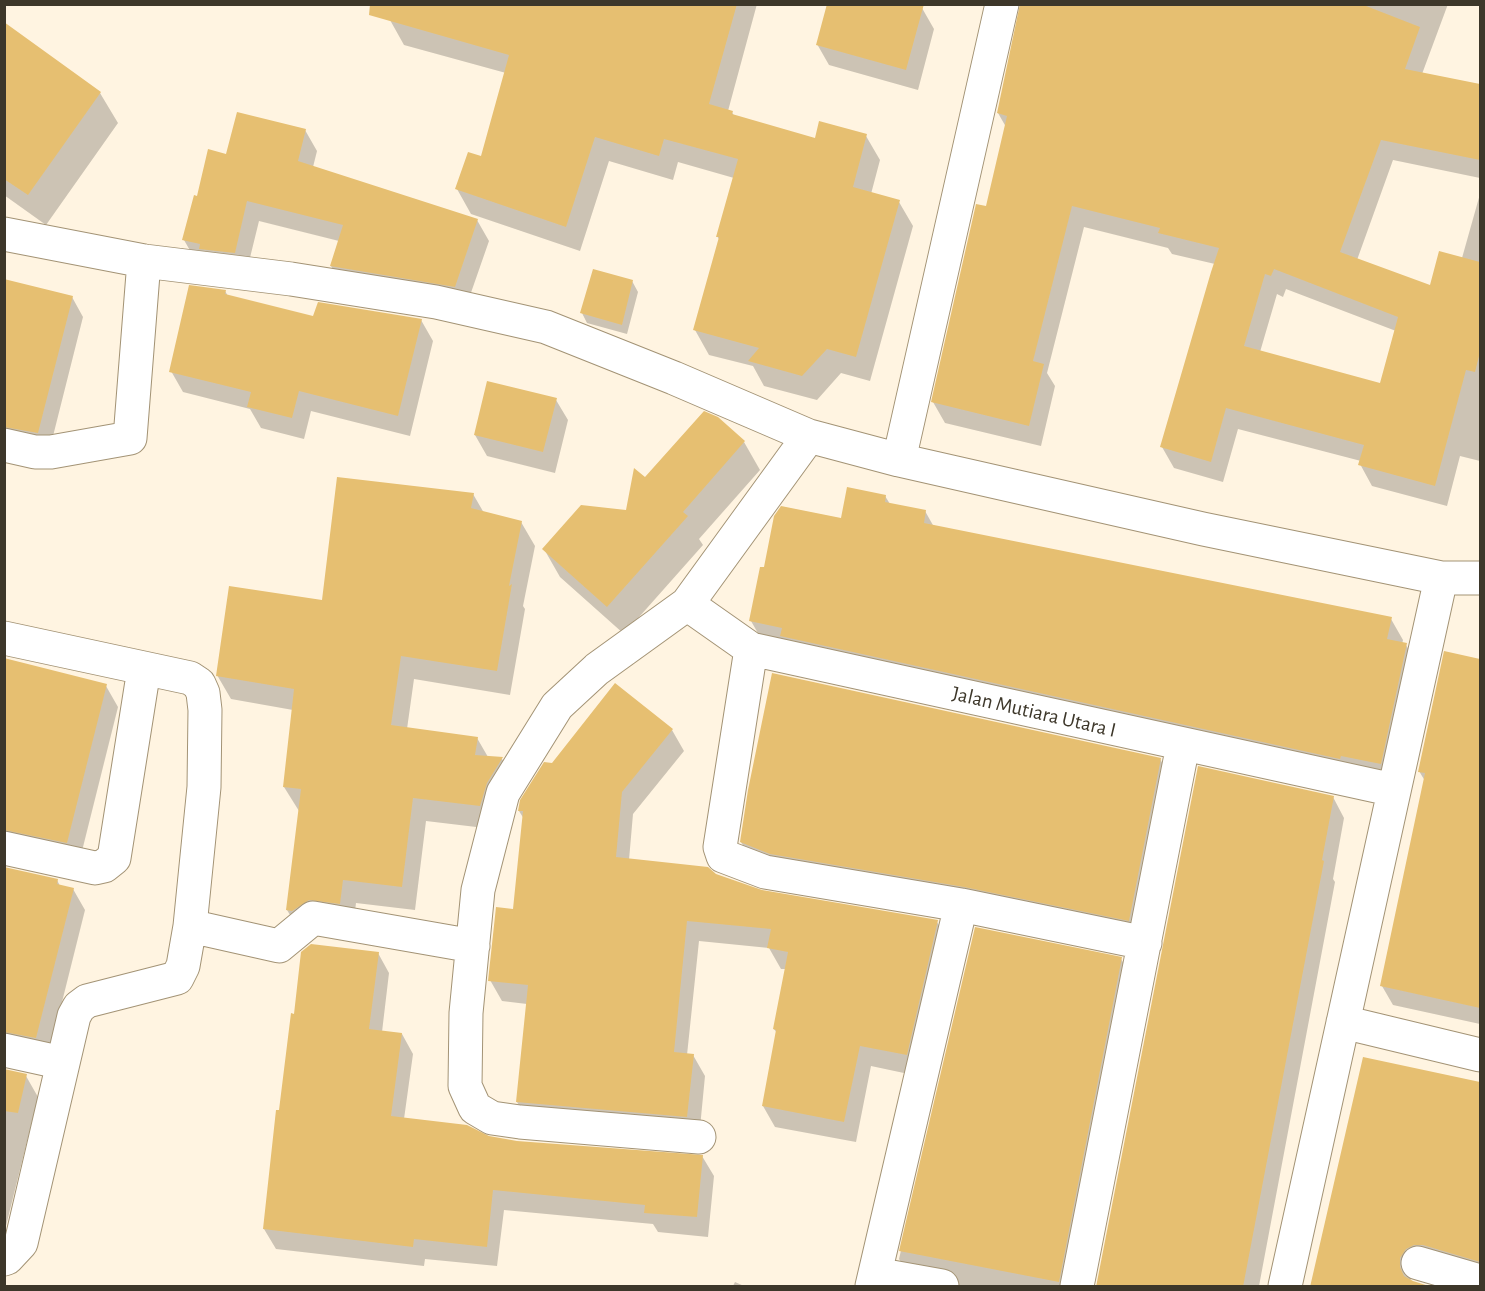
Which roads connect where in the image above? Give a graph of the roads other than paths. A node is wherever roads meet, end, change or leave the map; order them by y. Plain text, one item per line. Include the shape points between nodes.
1 (1002, 4) edge
2 (4, 234) edge
3 (144, 261) junction
4 (809, 436) junction
5 (4, 445) edge
6 (899, 460) junction
7 (1441, 578) junction
8 (1480, 578) edge
9 (687, 604) junction
10 (4, 638) edge
11 (751, 649) junction
12 (144, 669) junction
13 (1183, 745) junction
14 (1394, 790) junction
15 (4, 848) edge
16 (961, 904) junction
17 (190, 926) junction
18 (1144, 943) junction
19 (473, 946) junction
20 (1343, 1023) junction
21 (4, 1050) edge
22 (1480, 1055) edge
23 (63, 1063) junction
24 (699, 1137) dead end
25 (4, 1259) edge
26 (1418, 1263) dead end
27 (873, 1280) edge
28 (1480, 1281) edge
29 (942, 1287) edge
30 (1077, 1287) edge
31 (1285, 1287) edge

1 - 6 street
2 - 3 street
3 - 4 street via 436,302 546,327
3 - 5 street via 130,438 51,452
4 - 6 street
4 - 9 street
6 - 7 street
7 - 8 street
7 - 14 street
9 - 11 street, Jalan Mutiara Utara I
9 - 19 street via 597,669 557,706 522,760 503,793 478,890
10 - 12 street
11 - 13 street, Jalan Mutiara Utara I
11 - 16 street via 720,848 723,856 765,872
12 - 15 street via 114,858 95,868
12 - 17 street via 190,678 200,684 203,693 204,787
13 - 14 street, Jalan Mutiara Utara I
13 - 18 street
14 - 20 street
16 - 18 street
16 - 27 street
17 - 19 street via 279,945 313,918
17 - 23 street via 177,978 87,1001 79,1007
18 - 30 street
19 - 24 street via 466,1013 465,1086 475,1108 492,1119
20 - 22 street
20 - 31 street
21 - 23 street
23 - 25 street via 21,1243
26 - 28 street
27 - 29 street

